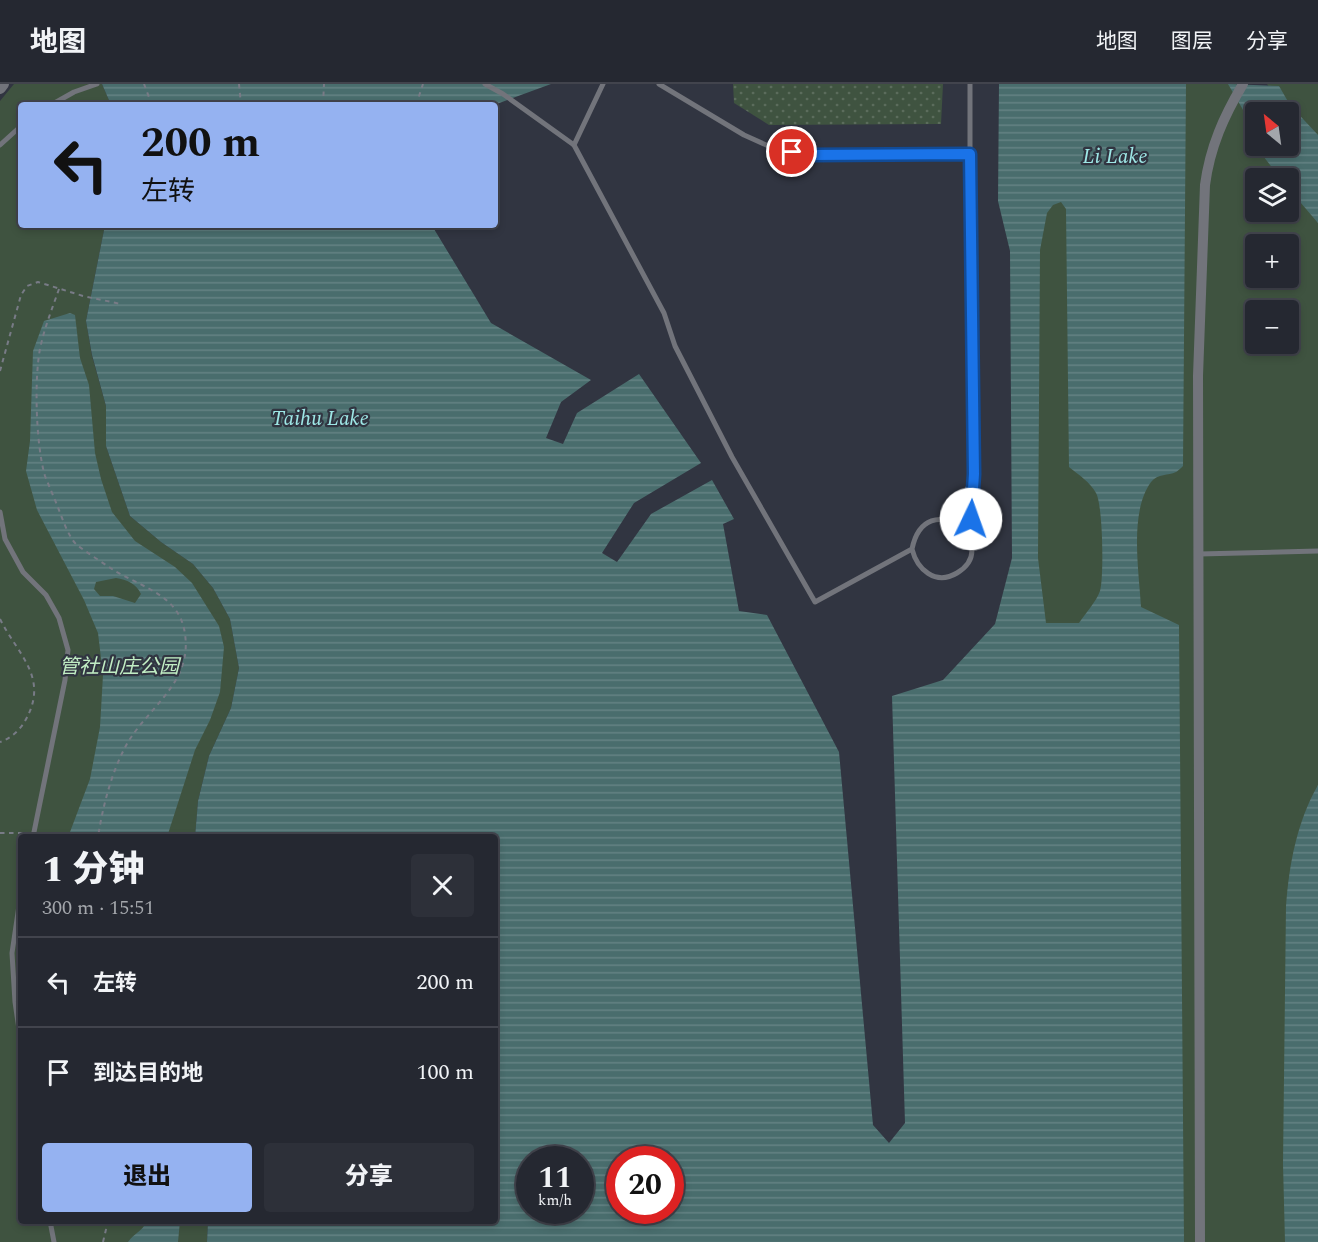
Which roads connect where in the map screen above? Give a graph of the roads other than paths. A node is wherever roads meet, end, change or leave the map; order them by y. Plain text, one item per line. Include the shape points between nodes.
1 (3, 84) edge
2 (96, 84) edge
3 (485, 84) edge
4 (603, 84) edge
5 (659, 84) edge
6 (970, 84) edge
7 (1244, 84) edge
8 (0, 88) edge
9 (56, 102) edge
10 (18, 129) edge
11 (0, 145) edge
12 (574, 145) junction
13 (970, 154) junction
14 (974, 474) junction
15 (0, 512) edge
16 (943, 519) junction
17 (970, 542) junction
18 (912, 549) junction
19 (1318, 551) edge
20 (1199, 554) junction
21 (34, 834) edge
22 (18, 912) edge
23 (18, 1022) edge
24 (51, 1224) edge
25 (54, 1242) edge
26 (1200, 1242) edge

1 - 8 street
2 - 9 lane
3 - 12 lane
4 - 12 lane
5 - 13 lane via 775,149 809,155
6 - 13 lane
7 - 20 street via 1214,141 1205,185 1198,376
10 - 11 lane
12 - 18 lane via 664,313 675,346 732,457 815,602
13 - 14 lane
14 - 16 lane via 962,501
14 - 17 lane
15 - 21 lane via 5,539 23,572 46,595 59,618 68,650
16 - 17 lane via 962,528
16 - 18 lane via 925,525
17 - 18 lane via 971,552 964,567 946,577 925,572
19 - 20 lane
20 - 26 street
22 - 23 lane via 12,953
24 - 25 lane

